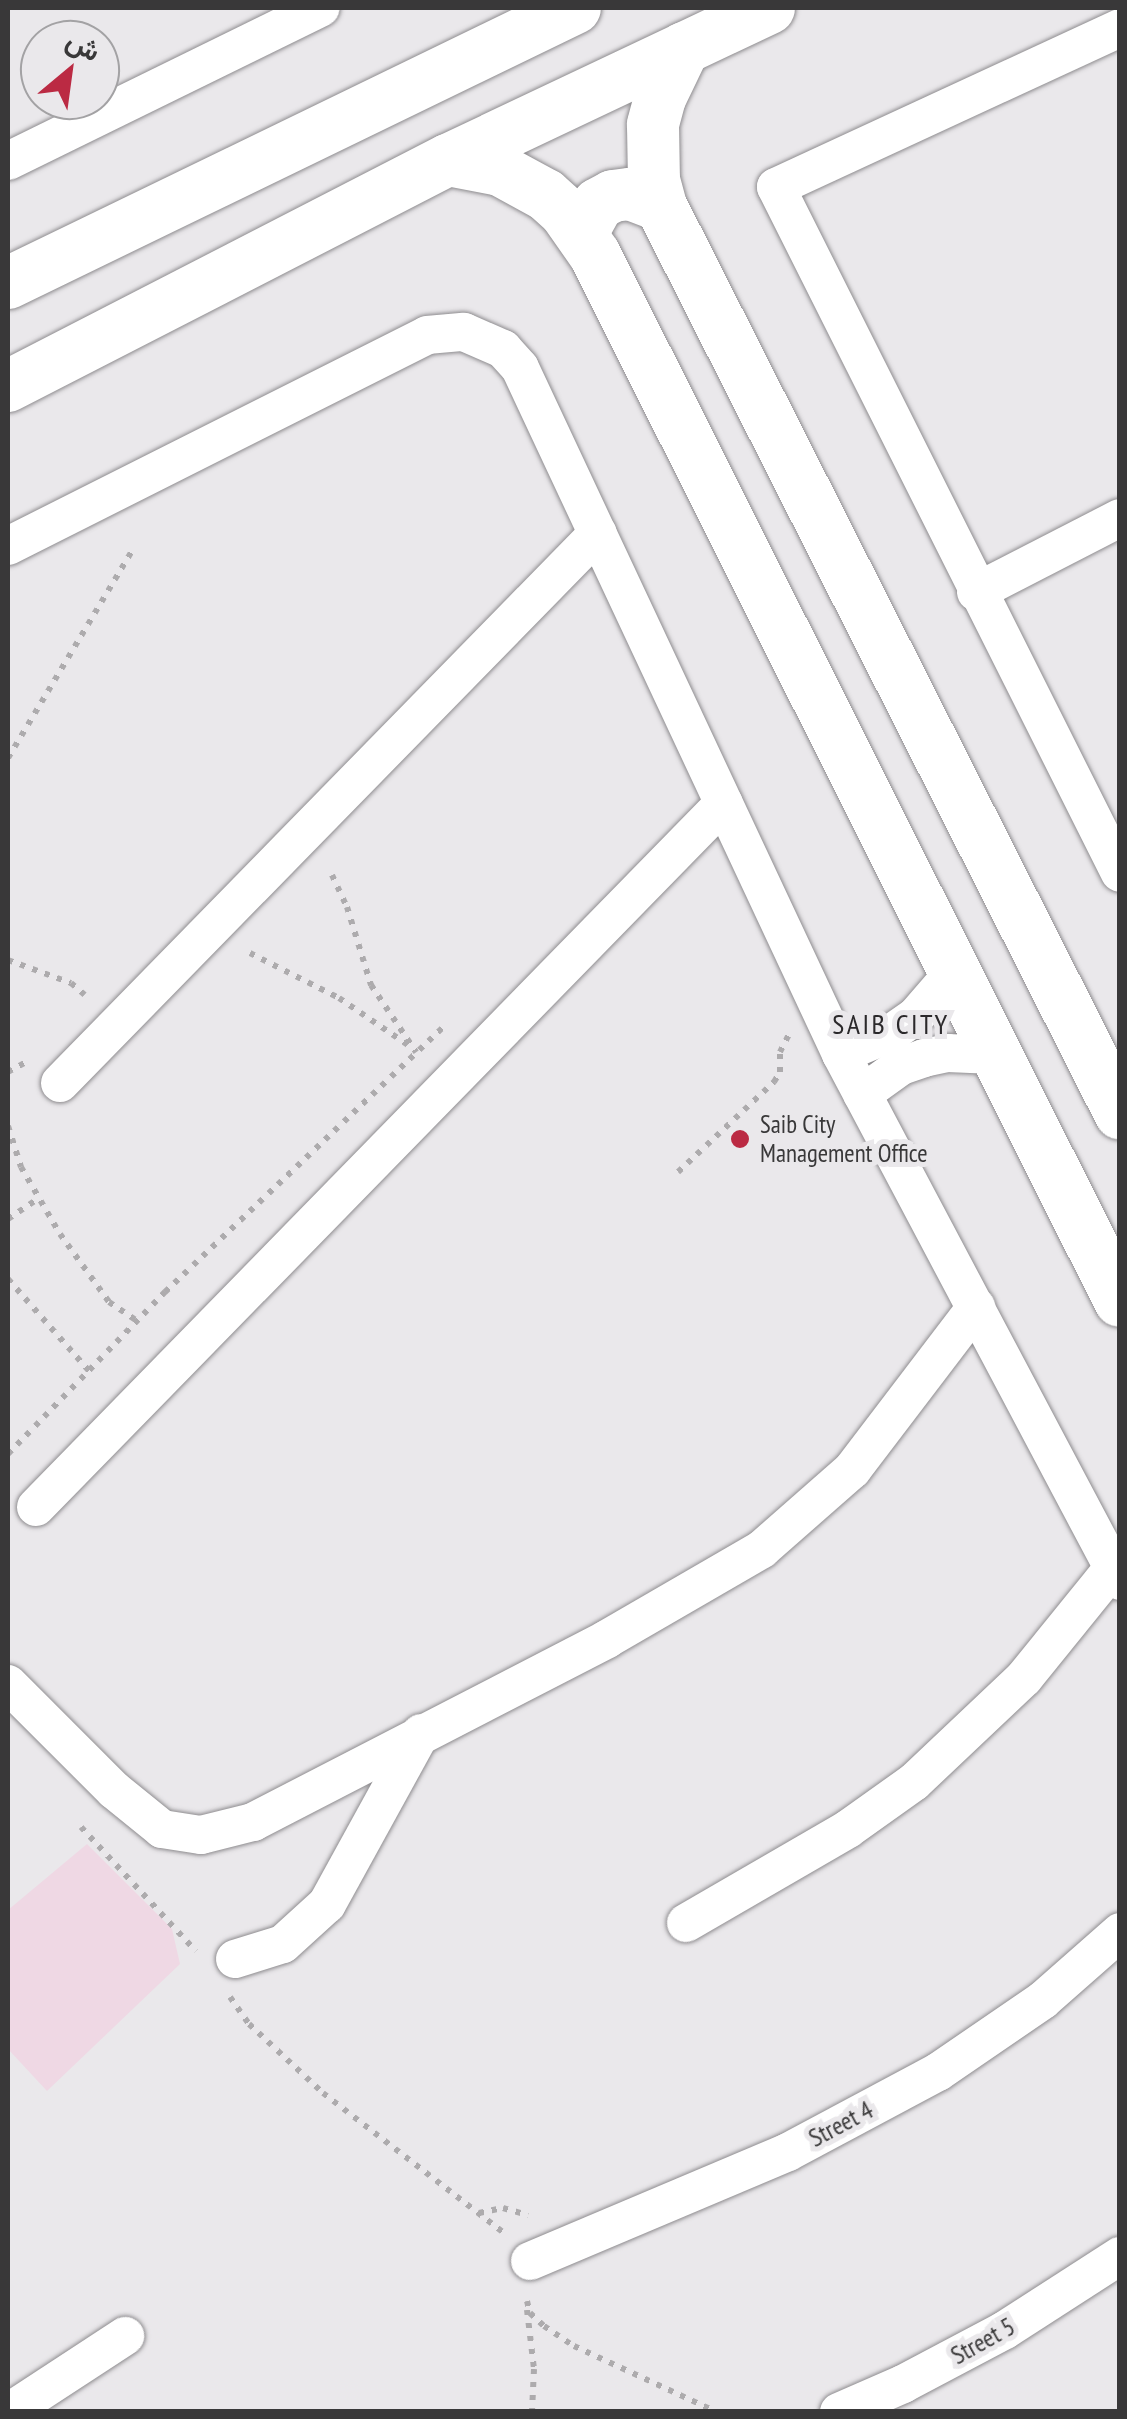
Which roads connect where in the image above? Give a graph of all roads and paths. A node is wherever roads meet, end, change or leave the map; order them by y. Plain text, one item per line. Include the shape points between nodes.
1 (321, 8) edge
2 (574, 8) edge
3 (768, 8) edge
4 (1120, 28) edge
5 (684, 48) junction
6 (8, 160) edge
7 (448, 160) junction
8 (661, 206) junction
9 (582, 233) junction
10 (8, 283) edge
11 (8, 386) edge
12 (1120, 518) edge
13 (598, 534) junction
14 (8, 546) edge
15 (132, 551) dead end
16 (976, 592) junction
17 (8, 758) edge
18 (724, 803) junction
19 (1120, 874) edge
20 (332, 875) dead end
21 (250, 952) dead end
22 (8, 960) edge
23 (953, 973) junction
24 (86, 995) dead end
25 (451, 1020) dead end
26 (796, 1024) dead end
27 (416, 1052) junction
28 (841, 1054) junction
29 (994, 1055) junction
30 (27, 1061) dead end
31 (8, 1072) edge
32 (60, 1083) dead end
33 (862, 1094) junction
34 (1120, 1112) edge
35 (8, 1126) edge
36 (9, 1138) edge
37 (678, 1172) dead end
38 (39, 1198) junction
39 (8, 1219) edge
40 (8, 1278) edge
41 (1120, 1301) edge
42 (976, 1307) junction
43 (137, 1322) junction
44 (90, 1371) junction
45 (8, 1454) edge
46 (36, 1507) dead end
47 (1116, 1574) edge
48 (8, 1684) edge
49 (421, 1733) junction
50 (81, 1827) dead end
51 (686, 1923) dead end
52 (1120, 1932) edge
53 (222, 1971) junction
54 (480, 2213) junction
55 (528, 2215) dead end
56 (1120, 2256) edge
57 (523, 2275) junction
58 (125, 2336) dead end
59 (9, 2412) edge
60 (532, 2412) edge
61 (717, 2412) edge
62 (838, 2412) edge

1 - 6 street
2 - 10 street
3 - 5 street
4 - 16 street via 776,187
5 - 7 street
5 - 8 street via 654,125
7 - 9 street via 524,180
7 - 11 street
8 - 9 street via 630,194 614,196 598,204
8 - 34 street
9 - 23 street
12 - 16 street
13 - 14 street via 520,368 491,341 450,331 427,335
13 - 18 street
13 - 32 street
15 - 17 path
16 - 19 street
18 - 28 street
18 - 46 street
20 - 27 path via 371,985
21 - 27 path via 375,1020
22 - 24 path
23 - 28 street via 894,1032
23 - 29 street
25 - 27 path
26 - 37 path via 780,1052 774,1082
27 - 43 path
28 - 33 street
29 - 33 street via 924,1058
29 - 41 street
30 - 31 path
33 - 42 street
35 - 36 path
36 - 38 path
38 - 39 path
38 - 43 path via 109,1302
40 - 44 path
42 - 47 street
42 - 49 street via 852,1470 796,1524 724,1575
43 - 44 path
44 - 45 path
47 - 51 street via 1024,1678 914,1782 848,1829
48 - 49 street via 142,1816 184,1836 253,1822
49 - 53 street via 326,1904 283,1944
50 - 53 path
52 - 57 street, Street 4 via 1044,2000 938,2072 788,2152
53 - 54 path via 250,2024 311,2082
54 - 55 path via 503,2208
54 - 57 path via 508,2237
56 - 62 street, Street 5 via 1004,2330
57 - 60 path
57 - 61 path via 530,2312 574,2346
58 - 59 street

